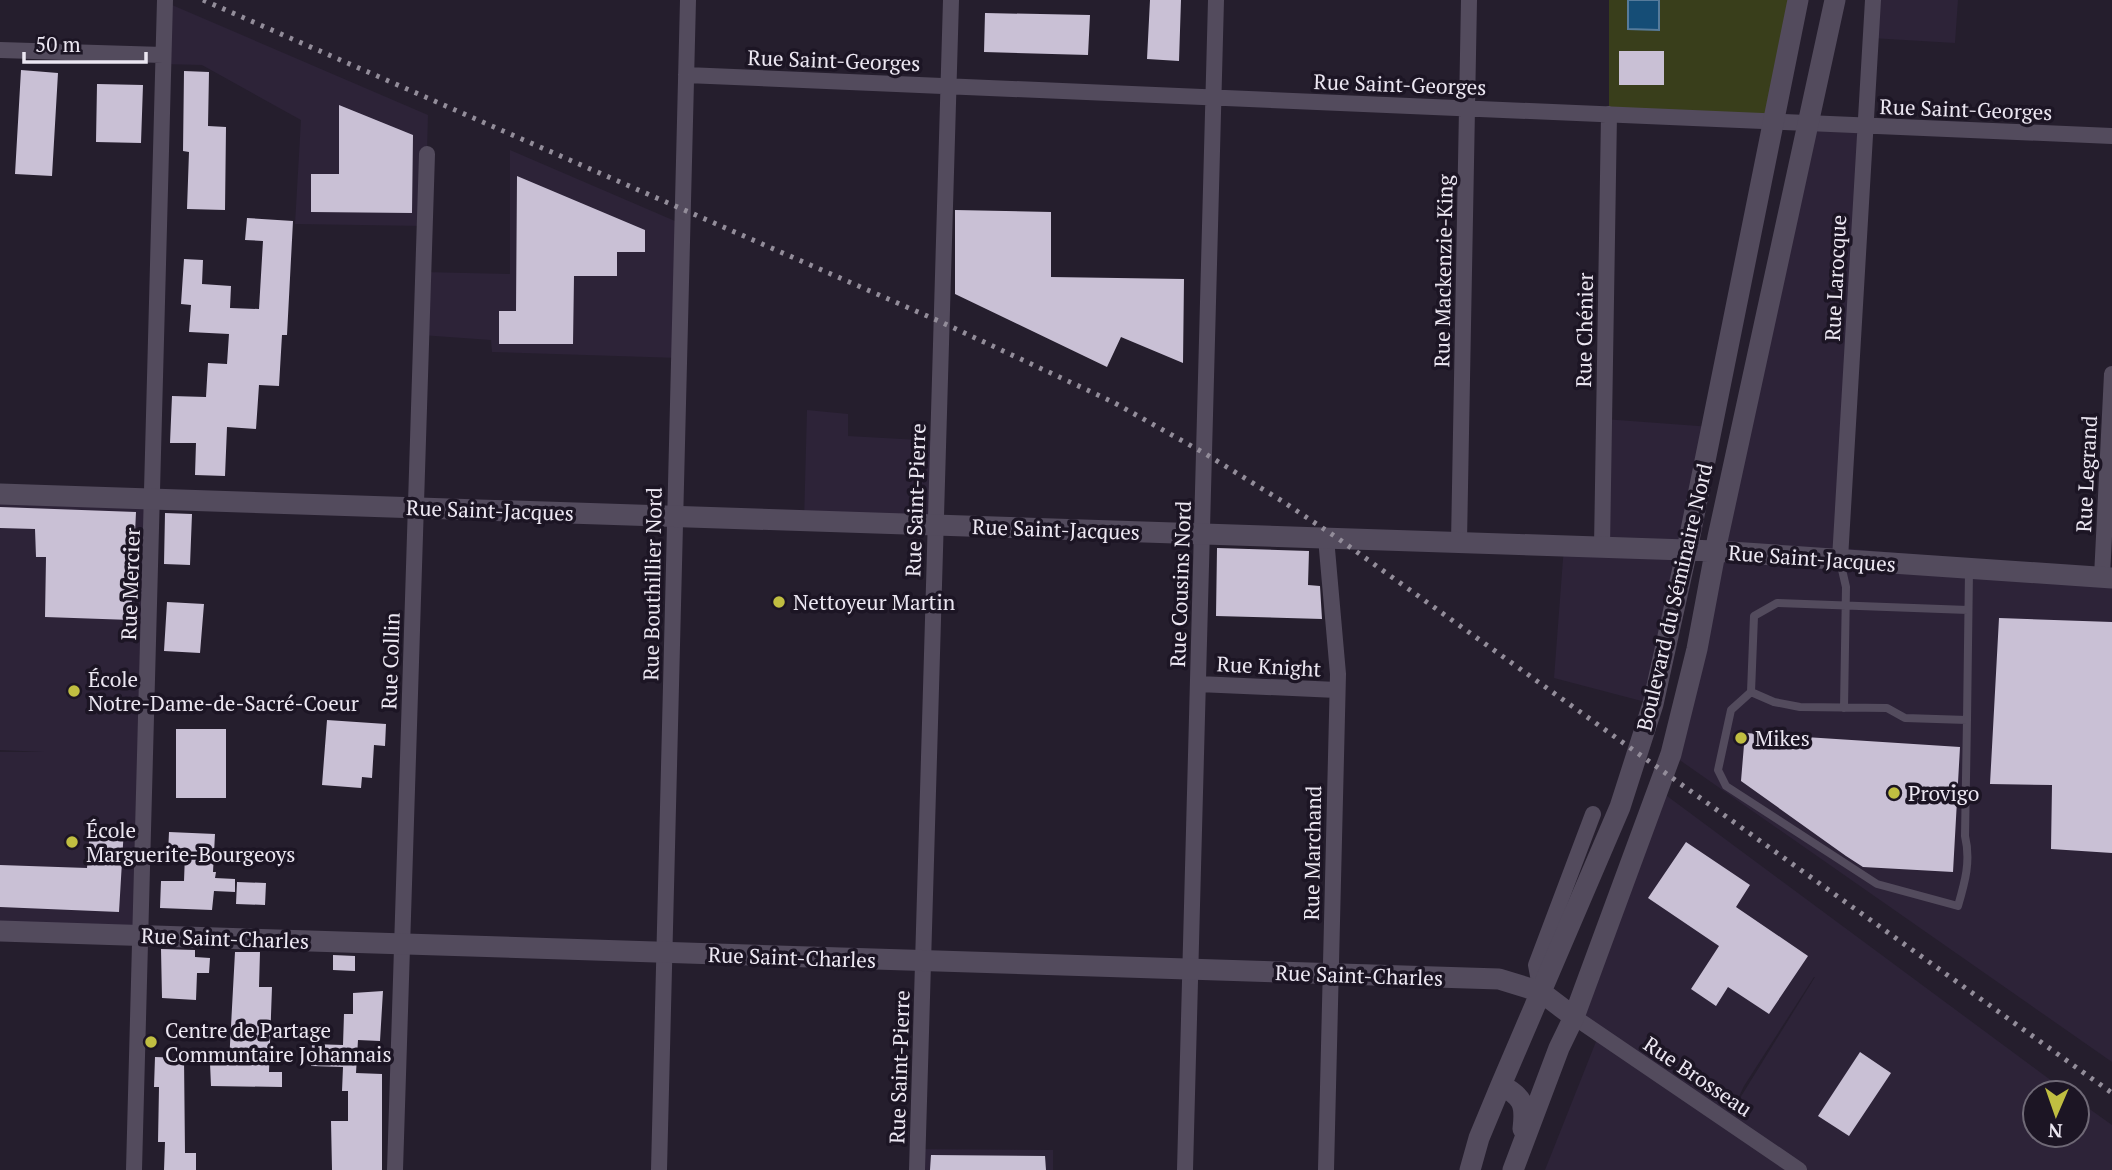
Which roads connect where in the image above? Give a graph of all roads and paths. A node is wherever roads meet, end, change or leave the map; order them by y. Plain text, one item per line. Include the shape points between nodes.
1 (165, 0) edge
2 (688, 0) edge
3 (951, 0) edge
4 (1216, 0) edge
5 (1469, 0) edge
6 (1798, 0) edge
7 (1835, 0) edge
8 (1873, 0) edge
9 (0, 50) edge
10 (163, 55) junction
11 (686, 75) junction
12 (948, 86) junction
13 (1214, 97) junction
14 (1467, 108) junction
15 (1609, 114) junction
16 (1772, 121) junction
17 (1809, 123) junction
18 (1865, 125) junction
19 (2112, 136) edge
20 (427, 154) dead end
21 (2112, 373) edge
22 (0, 494) edge
23 (153, 499) junction
24 (416, 508) junction
25 (675, 516) junction
26 (936, 525) junction
27 (1202, 534) junction
28 (1326, 538) junction
29 (1459, 542) junction
30 (1602, 547) junction
31 (1687, 550) junction
32 (1716, 551) junction
33 (1840, 559) junction
34 (1969, 568) junction
35 (2107, 578) edge
36 (1845, 605) junction
37 (1968, 610) junction
38 (1198, 684) junction
39 (1337, 690) junction
40 (1751, 692) junction
41 (1844, 708) junction
42 (1967, 720) junction
43 (1593, 814) dead end
44 (0, 931) edge
45 (140, 936) junction
46 (402, 944) junction
47 (664, 952) junction
48 (923, 961) junction
49 (1190, 969) junction
50 (1331, 974) junction
51 (1541, 992) junction
52 (1574, 1017) junction
53 (1501, 1085) junction
54 (1515, 1162) edge
55 (134, 1170) edge
56 (395, 1170) edge
57 (659, 1170) edge
58 (917, 1170) edge
59 (1185, 1170) edge
60 (1325, 1170) edge
61 (1470, 1170) edge
62 (1798, 1170) edge

1 - 10 street, Rue Mercier
2 - 11 street, Rue Bouthillier Nord
3 - 12 street, Rue Saint-Pierre
4 - 13 street, Rue Cousins Nord
5 - 14 street, Rue Mackenzie-King
6 - 16 street, Boulevard du Séminaire Nord
7 - 17 street, Boulevard du Séminaire Nord
8 - 18 street, Rue Larocque
9 - 10 street
10 - 23 street, Rue Mercier
11 - 12 street, Rue Saint-Georges
11 - 25 street, Rue Bouthillier Nord
12 - 13 street, Rue Saint-Georges
12 - 26 street, Rue Saint-Pierre
13 - 14 street, Rue Saint-Georges
13 - 27 street, Rue Cousins Nord
14 - 15 street, Rue Saint-Georges
14 - 29 street, Rue Mackenzie-King
15 - 16 street, Rue Saint-Georges
15 - 30 street, Rue Chénier
16 - 17 street, Rue Saint-Georges
16 - 31 street, Boulevard du Séminaire Nord
17 - 18 street, Rue Saint-Georges
17 - 32 street, Boulevard du Séminaire Nord
18 - 19 street, Rue Saint-Georges
18 - 33 street, Rue Larocque
20 - 24 street, Rue Collin
21 - 35 street, Rue Legrand
22 - 23 street, Rue Saint-Jacques
23 - 24 street, Rue Saint-Jacques
23 - 45 street, Rue Mercier
24 - 25 street, Rue Saint-Jacques
24 - 46 street, Rue Collin
25 - 26 street, Rue Saint-Jacques
25 - 47 street, Rue Bouthillier Nord
26 - 27 street, Rue Saint-Jacques
26 - 48 street, Rue Saint-Pierre
27 - 28 street, Rue Saint-Jacques
27 - 38 street, Rue Cousins Nord
28 - 29 street, Rue Saint-Jacques
28 - 39 street, Rue Marchand
29 - 30 street, Rue Saint-Jacques
30 - 31 street, Rue Saint-Jacques
31 - 32 street, Rue Saint-Jacques
31 - 51 street, Boulevard du Séminaire Nord via 1654,704 1620,807
32 - 33 street, Rue Saint-Jacques
32 - 52 street, Boulevard du Séminaire Nord via 1671,754
33 - 34 street, Rue Saint-Jacques
33 - 36 lane
34 - 35 street, Rue Saint-Jacques
34 - 37 lane
36 - 37 lane
36 - 40 lane via 1777,603 1754,616
36 - 41 lane
37 - 42 lane
38 - 39 street, Rue Knight
38 - 49 street, Rue Cousins Nord
39 - 50 street, Rue Marchand
40 - 41 lane via 1800,707
40 - 42 lane via 1731,710 1718,770 1726,786 1877,884 1958,906 1967,875
41 - 42 lane via 1887,708 1905,718
43 - 51 street via 1535,965
44 - 45 street, Rue Saint-Charles
45 - 46 street, Rue Saint-Charles
45 - 55 street, Rue Mercier
46 - 47 street, Rue Saint-Charles
46 - 56 street, Rue Collin
47 - 48 street, Rue Saint-Charles
47 - 57 street, Rue Bouthillier Nord
48 - 49 street, Rue Saint-Charles
48 - 58 street, Rue Saint-Pierre
49 - 50 street, Rue Saint-Charles
49 - 59 street, Rue Cousins Nord
50 - 51 street, Rue Saint-Charles via 1499,979
50 - 60 street, Rue Marchand
51 - 52 street, Rue Saint-Charles
51 - 53 street, Boulevard du Séminaire Nord
52 - 54 street, Boulevard du Séminaire Nord
52 - 62 street, Rue Brosseau
53 - 54 street via 1524,1105
53 - 61 street, Boulevard du Séminaire Nord

